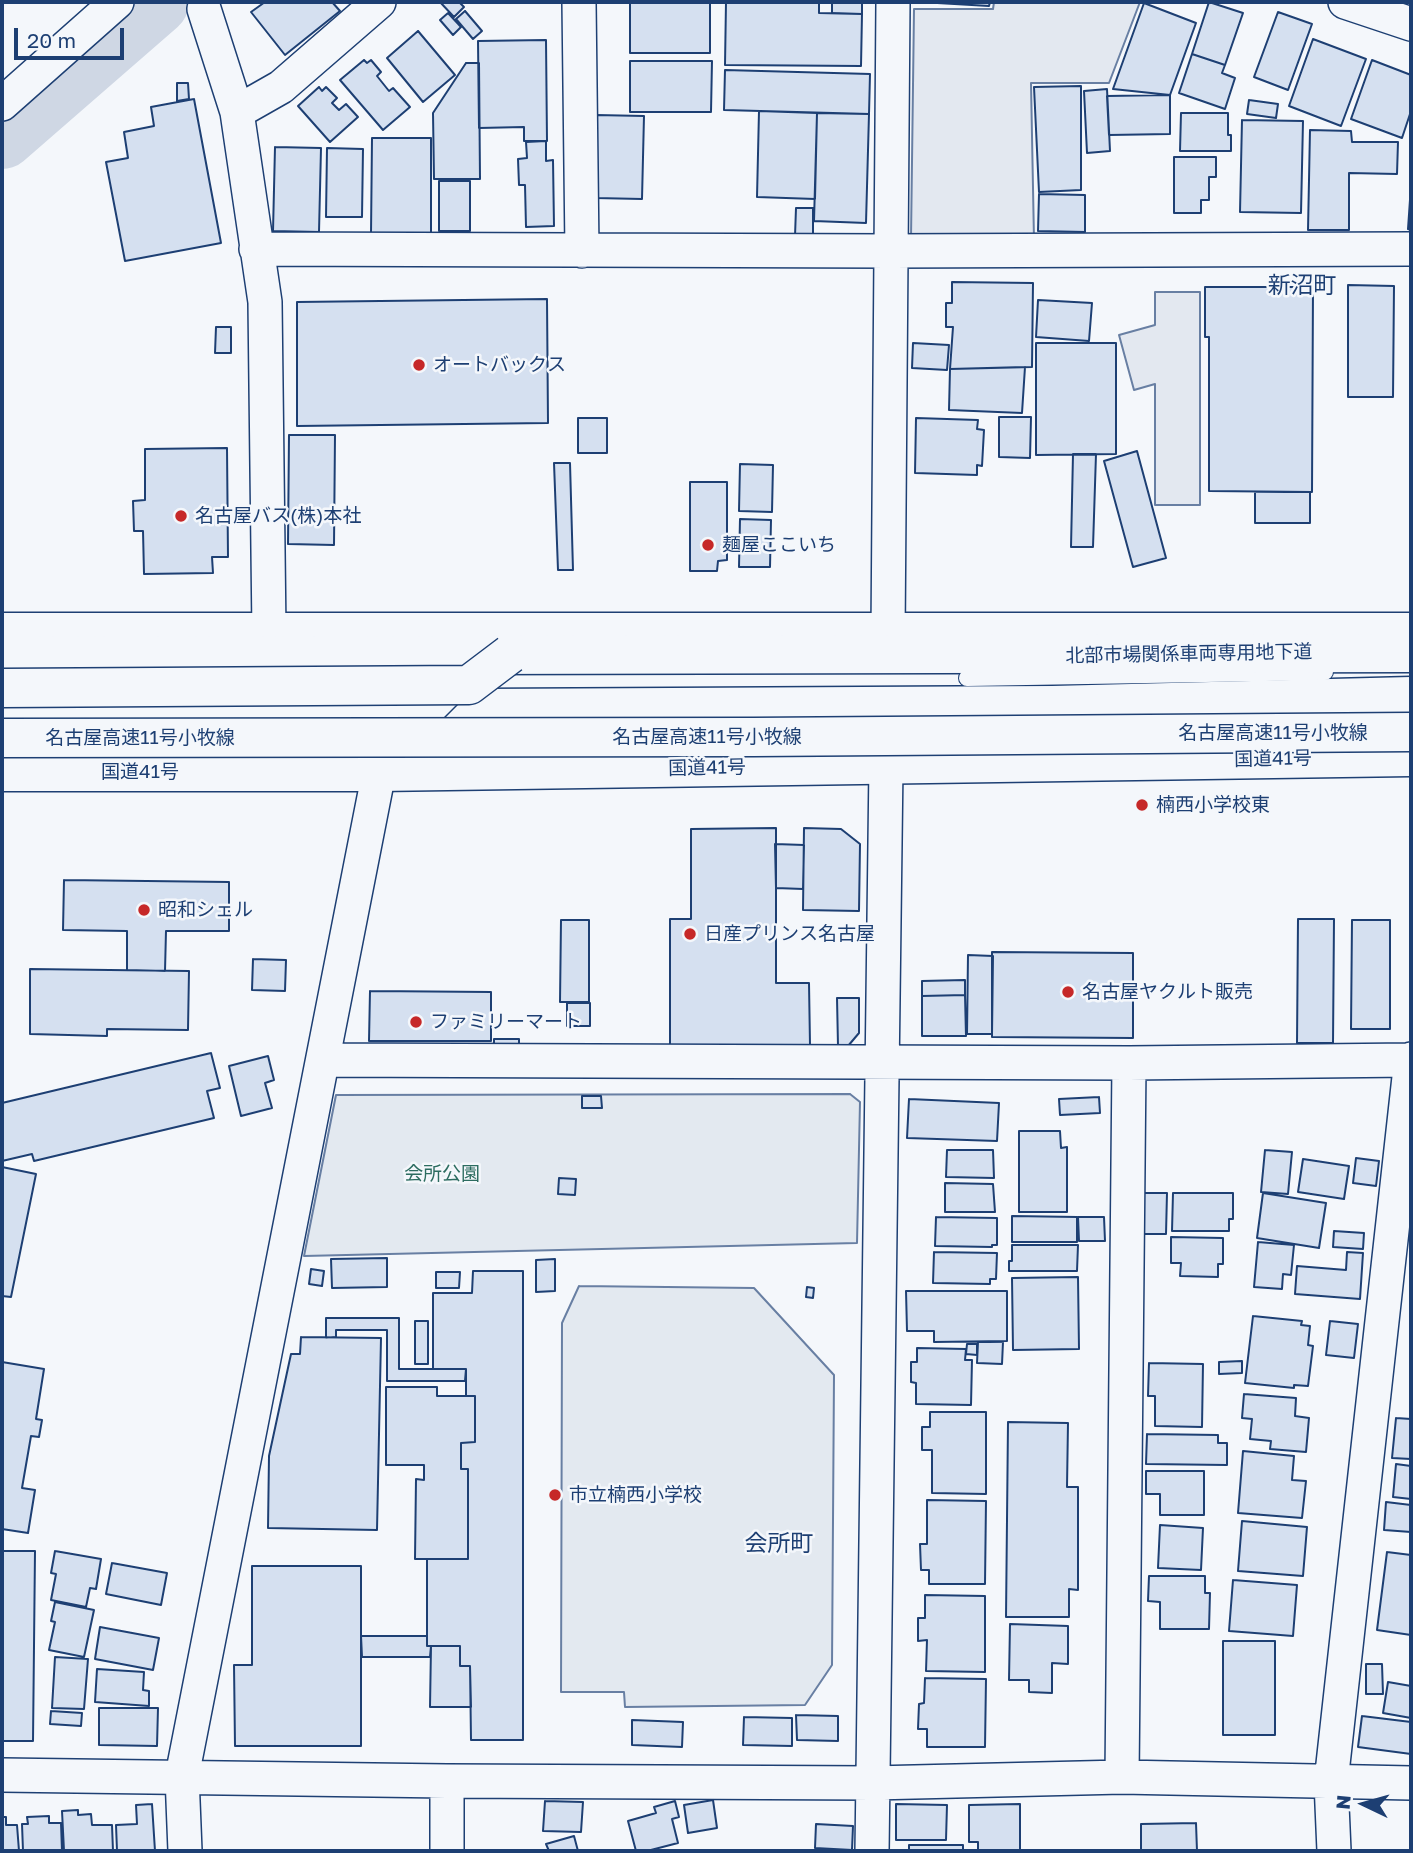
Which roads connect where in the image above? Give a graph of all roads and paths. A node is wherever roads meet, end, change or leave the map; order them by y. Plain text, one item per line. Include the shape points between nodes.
1 (117, 2) edge
2 (379, 2) edge
3 (579, 2) edge
4 (893, 2) edge
5 (1345, 2) edge
6 (204, 9) dead end
7 (1411, 24) edge
8 (2, 104) edge
9 (237, 112) junction
10 (1411, 249) edge
11 (256, 250) junction
12 (582, 251) junction
13 (891, 251) junction
14 (2, 632) edge
15 (1411, 632) edge
16 (269, 633) junction
17 (888, 634) junction
18 (1411, 653) edge
19 (510, 654) junction
20 (2, 656) edge
21 (1342, 672) dead end
22 (967, 678) dead end
23 (2, 688) edge
24 (1411, 696) edge
25 (1411, 732) edge
26 (2, 738) edge
27 (2, 750) edge
28 (1411, 757) edge
29 (886, 765) junction
30 (2, 772) edge
31 (379, 772) junction
32 (1411, 1059) edge
33 (324, 1060) junction
34 (882, 1063) junction
35 (1129, 1063) junction
36 (2, 1775) edge
37 (182, 1776) junction
38 (1122, 1777) junction
39 (447, 1781) junction
40 (1331, 1782) junction
41 (873, 1783) junction
42 (1411, 1783) edge
43 (185, 1851) edge
44 (447, 1851) edge
45 (873, 1851) edge
46 (1334, 1851) edge

1 - 8 street
2 - 9 street via 281,87
3 - 12 street
4 - 13 street
5 - 7 street
6 - 9 street
9 - 11 street
10 - 13 street
11 - 12 street
11 - 16 street via 265,302
12 - 13 street
13 - 17 street
14 - 16 highway
15 - 17 highway
16 - 17 highway
18 - 19 highway
19 - 20 highway
19 - 23 highway, bridge via 469,685
21 - 22 lane, 北部市場関係車両専用地下道
24 - 27 highway via 1052,705 482,708 444,747
25 - 26 highway, 名古屋高速11号小牧線, bridge
28 - 29 highway, 国道41号
29 - 31 highway, 国道41号
29 - 34 street
30 - 31 highway, 国道41号
31 - 33 street
32 - 35 street
32 - 40 street
33 - 34 street
33 - 37 street
34 - 35 street
34 - 41 street
35 - 38 street
36 - 37 street
37 - 39 street
37 - 43 street
38 - 40 street
38 - 41 street
39 - 41 street
39 - 44 street
40 - 42 street
40 - 46 street
41 - 45 street

